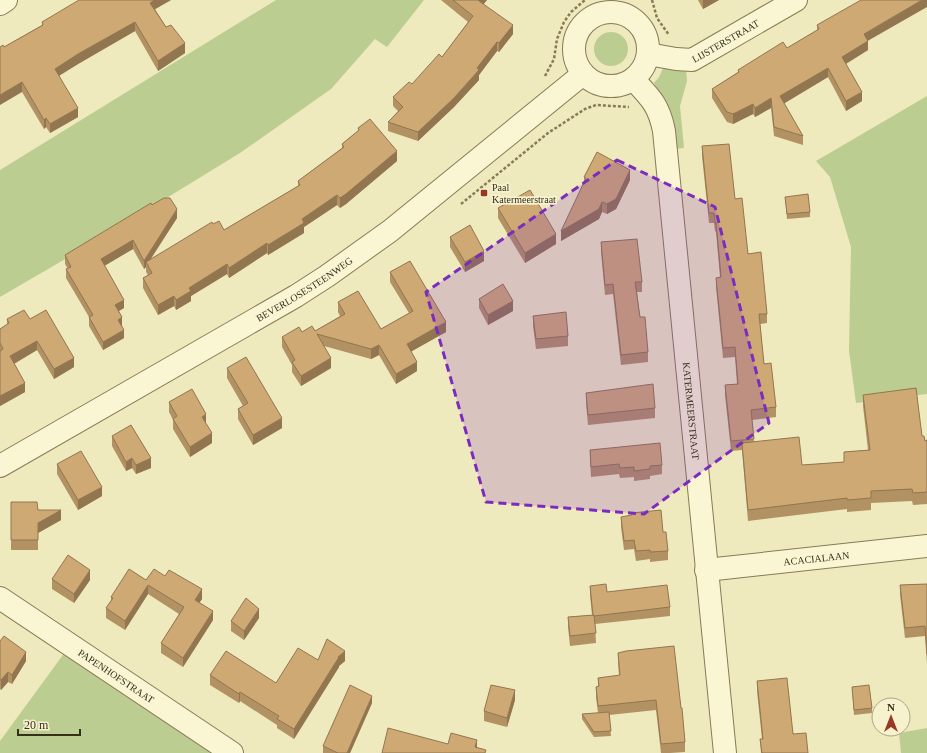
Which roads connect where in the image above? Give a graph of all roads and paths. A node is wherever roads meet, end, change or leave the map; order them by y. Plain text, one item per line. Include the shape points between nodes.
1 (6, 0) edge
2 (585, 0) edge
3 (652, 0) edge
4 (796, 0) edge
5 (0, 4) edge
6 (620, 6) edge
7 (672, 39) dead end
8 (648, 54) junction
9 (583, 74) junction
10 (544, 76) dead end
11 (633, 79) junction
12 (632, 107) dead end
13 (456, 207) dead end
14 (0, 466) edge
15 (927, 546) edge
16 (706, 570) junction
17 (0, 598) edge
18 (232, 753) edge
19 (725, 753) edge

1 - 5 street
2 - 10 path via 564,22 557,39 554,59
3 - 7 path via 657,18
4 - 8 street, LIJSTERSTRAAT via 692,60
6 - 8 street via 643,32
6 - 9 street via 595,15 581,26 576,35 575,56
8 - 11 street via 640,72
9 - 11 street via 591,81 602,85 624,85
9 - 14 street, BEVERLOSESTEENWEG via 390,231 327,276
11 - 16 street, KATERMEERSTRAAT via 658,109 664,131
12 - 13 path via 596,105 585,110 548,133
15 - 16 street, ACACIALAAN
16 - 19 street, KATERMEERSTRAAT
17 - 18 street, PAPENHOFSTRAAT

